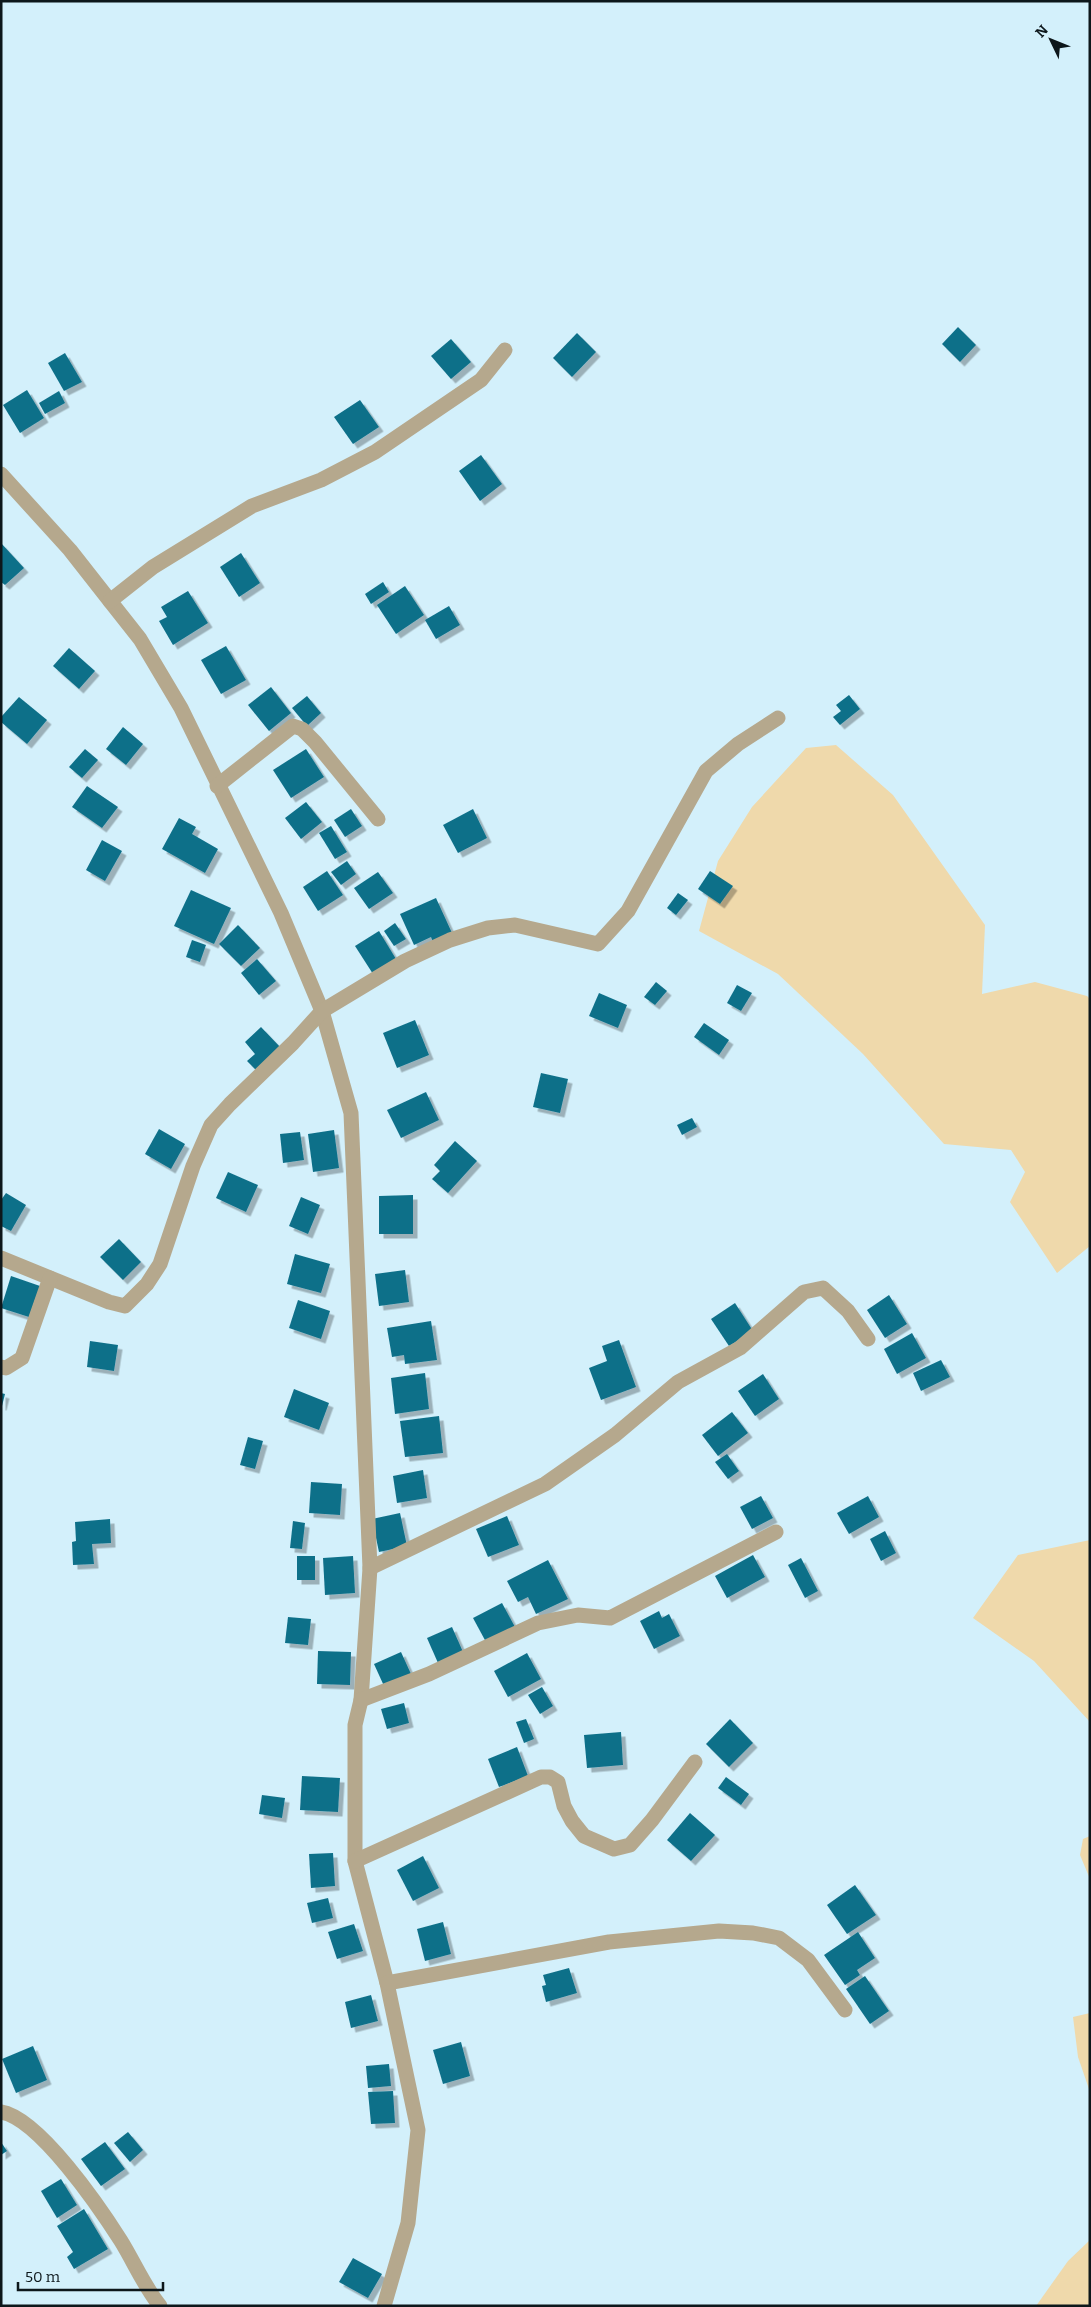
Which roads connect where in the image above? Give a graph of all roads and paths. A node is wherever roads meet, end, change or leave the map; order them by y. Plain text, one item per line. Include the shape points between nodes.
1 (505, 350) dead end
2 (1, 474) edge
3 (110, 601) junction
4 (778, 718) dead end
5 (217, 786) junction
6 (378, 819) dead end
7 (322, 1011) junction
8 (1, 1258) edge
9 (50, 1278) junction
10 (868, 1339) dead end
11 (1, 1367) edge
12 (776, 1532) dead end
13 (370, 1568) junction
14 (361, 1700) junction
15 (694, 1762) dead end
16 (355, 1861) junction
17 (387, 1984) junction
18 (845, 2010) dead end
19 (1, 2112) edge
20 (160, 2306) edge
21 (384, 2306) edge

1 - 3 street via 481,380 375,452 321,480 252,506 153,567
2 - 3 street via 70,550
3 - 5 street via 140,639 181,708
4 - 7 street via 738,744 706,771 628,911 598,944 515,925 488,928 450,940 405,962
5 - 6 street via 293,726 302,729 314,742
5 - 7 street via 281,912
7 - 9 street via 211,1125 193,1166 160,1264 147,1284 125,1306
7 - 13 street via 350,1113
8 - 9 street
9 - 11 street via 22,1358 6,1368
10 - 13 street via 848,1310 824,1288 804,1292 740,1348 678,1382 615,1435 545,1484
12 - 14 street via 610,1618 578,1615 538,1623 429,1674
13 - 14 street
14 - 16 street via 355,1726
15 - 16 street via 630,1845 614,1849 584,1836 564,1806 558,1782 550,1777 541,1777
16 - 17 street
17 - 18 street via 609,1942 719,1931 779,1938 808,1960
17 - 21 street via 418,2130 408,2223
19 - 20 street via 11,2114 43,2139 84,2185

